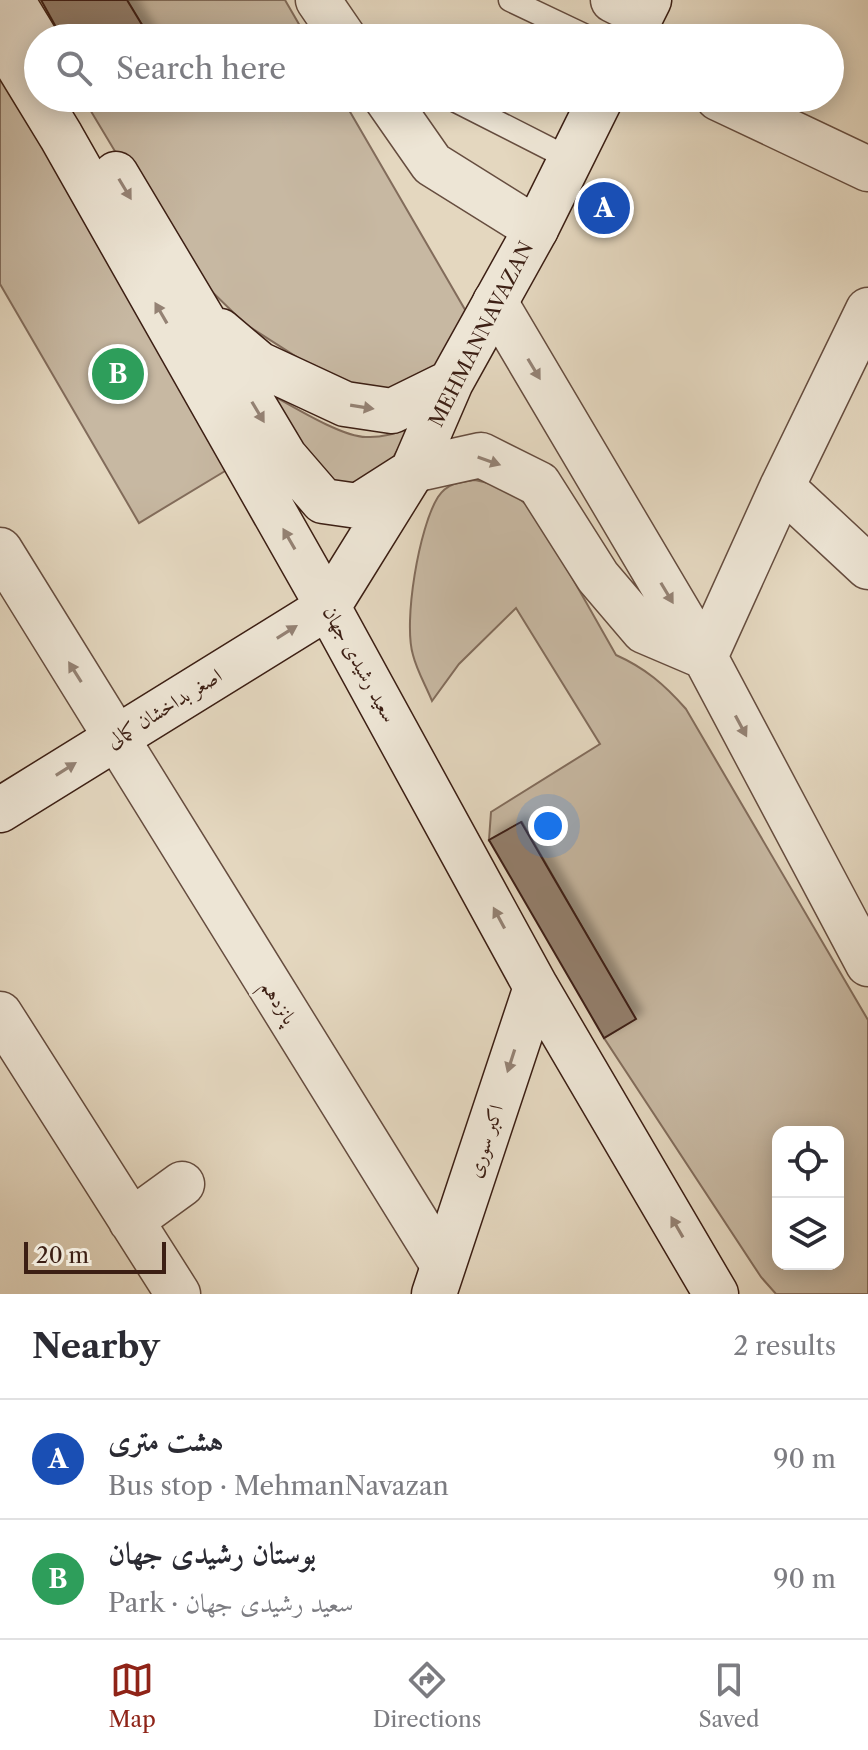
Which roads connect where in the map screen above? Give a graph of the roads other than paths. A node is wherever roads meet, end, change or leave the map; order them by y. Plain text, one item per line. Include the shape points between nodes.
1 (12, 0) edge
2 (318, 0) edge
3 (510, 0) edge
4 (27, 24) edge
5 (334, 24) edge
6 (561, 24) edge
7 (0, 36) edge
8 (24, 75) edge
9 (46, 112) edge
10 (79, 112) edge
11 (396, 112) edge
12 (478, 112) edge
13 (594, 112) edge
14 (748, 112) edge
15 (570, 159) junction
16 (868, 169) edge
17 (536, 229) junction
18 (495, 302) junction
19 (868, 310) edge
20 (200, 314) junction
21 (451, 382) junction
22 (413, 470) junction
23 (782, 487) junction
24 (0, 550) edge
25 (868, 567) edge
26 (328, 607) junction
27 (705, 657) junction
28 (116, 738) junction
29 (0, 810) edge
30 (868, 964) edge
31 (536, 987) junction
32 (0, 1014) edge
33 (182, 1184) dead end
34 (131, 1221) junction
35 (438, 1280) edge
36 (178, 1294) edge
37 (716, 1294) edge

1 - 4 street
2 - 5 street
3 - 6 lane
8 -> 7 street, سعید رشیدی جهان
26 -> 9 street, سعید رشیدی جهان
10 -> 20 street
11 - 17 street via 432,164
12 - 15 lane
13 - 15 street, MEHMANNAVAZAN
14 - 16 street
15 - 17 street, MEHMANNAVAZAN
17 - 18 street, MEHMANNAVAZAN
18 - 21 street, MEHMANNAVAZAN
18 -> 27 street
19 - 23 street
20 -> 21 street via 259,364 345,404 392,411
20 -> 22 street via 285,457 323,501 358,506
21 - 22 street, MEHMANNAVAZAN
22 - 26 street, MEHMANNAVAZAN
22 -> 27 street via 481,455 539,484 598,577 644,631
23 - 25 street
23 - 27 street
28 -> 24 street, پانزدهم
28 -> 26 street, اصغر بداخشان کمالی
31 -> 26 street, سعید رشیدی جهان
27 -> 30 street
29 -> 28 street, اصغر بداخشان کمالی
28 - 35 street, پانزدهم
31 -> 35 street, اکبر سوری
37 -> 31 street, سعید رشیدی جهان
32 - 34 street
33 - 34 street
34 - 36 street

